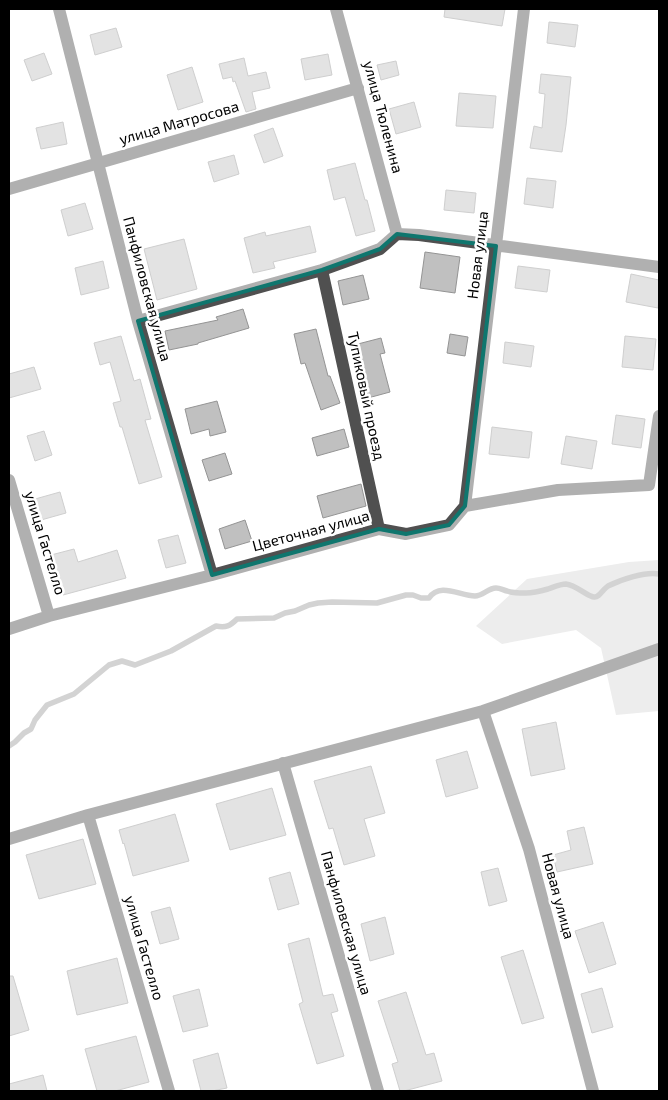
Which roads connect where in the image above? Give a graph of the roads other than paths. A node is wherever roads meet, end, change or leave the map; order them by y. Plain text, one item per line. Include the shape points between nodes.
1 (59, 9) edge
2 (336, 9) edge
3 (524, 9) edge
4 (358, 88) junction
5 (98, 163) junction
6 (9, 189) edge
7 (397, 234) junction
8 (496, 246) junction
9 (659, 267) edge
10 (322, 270) junction
11 (138, 321) junction
12 (659, 416) edge
13 (9, 480) edge
14 (465, 506) junction
15 (379, 529) junction
16 (212, 575) junction
17 (49, 616) junction
18 (9, 628) edge
19 (659, 649) edge
20 (483, 711) junction
21 (283, 763) junction
22 (88, 814) junction
23 (9, 839) edge
24 (169, 1091) edge
25 (378, 1091) edge
26 (593, 1091) edge

1 - 5 street, Панфиловская улица
2 - 4 street, улица Тюленина
3 - 8 street, Новая улица
4 - 5 street, улица Матросова
4 - 7 street, улица Тюленина
5 - 6 street, улица Матросова
5 - 11 street, Панфиловская улица
7 - 8 street
7 - 10 street via 380,249
8 - 9 street
8 - 14 street, Новая улица
10 - 11 street
10 - 15 street, Тупиковый проезд
11 - 16 street, Панфиловская улица
12 - 14 street via 649,485 558,490
13 - 17 street, улица Гастелло
14 - 15 street, Цветочная улица via 449,525 406,534
15 - 16 street, Цветочная улица
16 - 17 street, Цветочная улица
17 - 18 street, Цветочная улица
19 - 20 street
20 - 21 street
20 - 26 street, Новая улица via 529,849
21 - 22 street
21 - 25 street, Панфиловская улица
22 - 23 street
22 - 24 street, улица Гастелло

